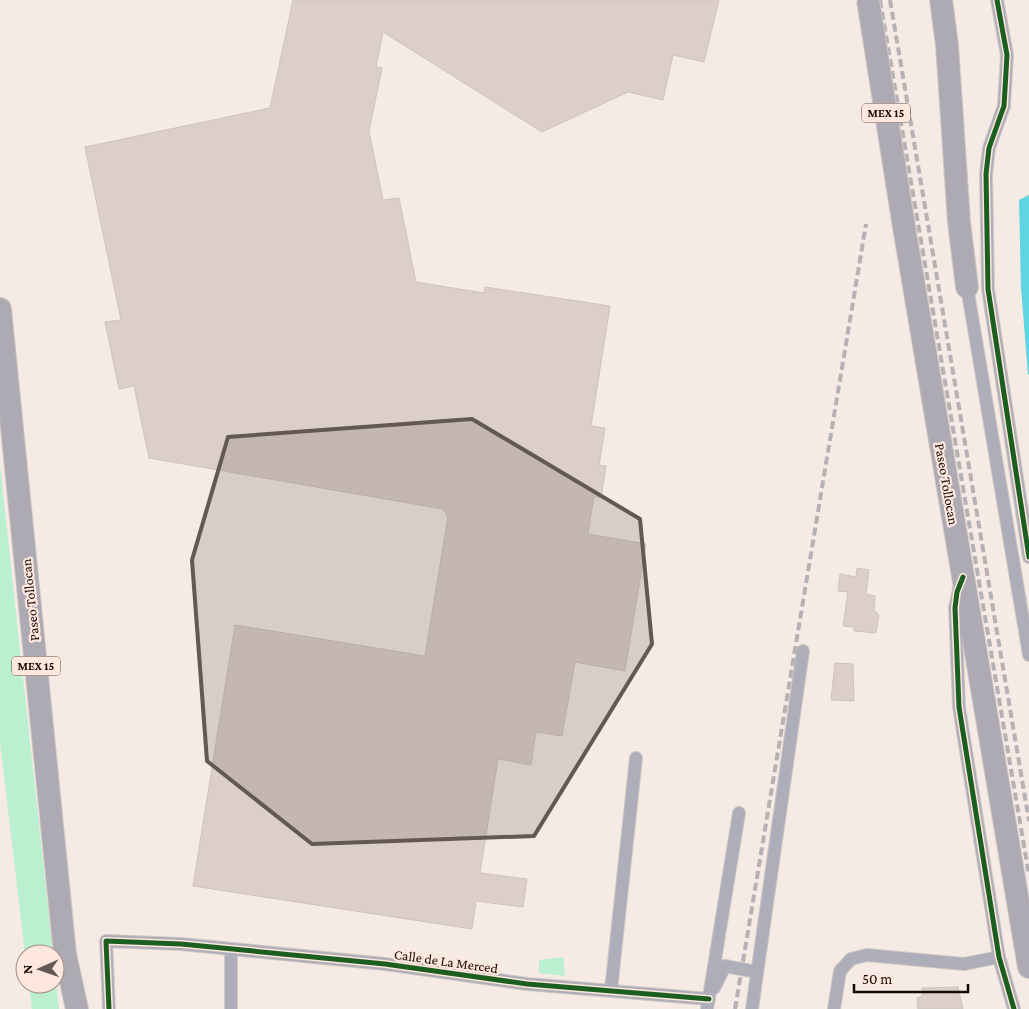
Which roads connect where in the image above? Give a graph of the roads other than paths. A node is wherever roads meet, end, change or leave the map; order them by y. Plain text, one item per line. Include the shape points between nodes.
1 (868, 0) edge
2 (940, 0) edge
3 (997, 0) edge
4 (967, 287) joint
5 (1, 317) edge
6 (1029, 557) edge
7 (963, 577) junction
8 (803, 651) dead end
9 (1029, 655) edge
10 (636, 758) dead end
11 (738, 813) dead end
12 (231, 950) junction
13 (999, 957) junction
14 (1029, 967) edge
15 (758, 972) junction
16 (611, 990) junction
17 (708, 1004) edge
18 (77, 1009) edge
19 (109, 1009) edge
20 (232, 1009) edge
21 (752, 1009) edge
22 (834, 1009) edge
23 (1014, 1009) edge

1 - 7 highway, Paseo Tollocan / MEX 15, bridge
2 - 4 highway via 947,45 958,222
3 - 6 street via 1006,55 1004,106 989,148 986,174 988,289
4 - 9 street
5 - 18 highway, Paseo Tollocan / MEX 15 via 65,954
7 - 13 street via 955,608 959,707
7 - 14 highway, Paseo Tollocan / MEX 15
8 - 15 street
10 - 16 street
11 - 17 street
12 - 16 street, Calle de La Merced via 385,964 527,984
12 - 19 street, Calle de La Merced via 106,941
12 - 20 street
13 - 22 street via 964,964 867,956 851,959 840,971
13 - 23 street
15 - 17 street via 725,966
15 - 21 street
16 - 17 street, Calle de La Merced

